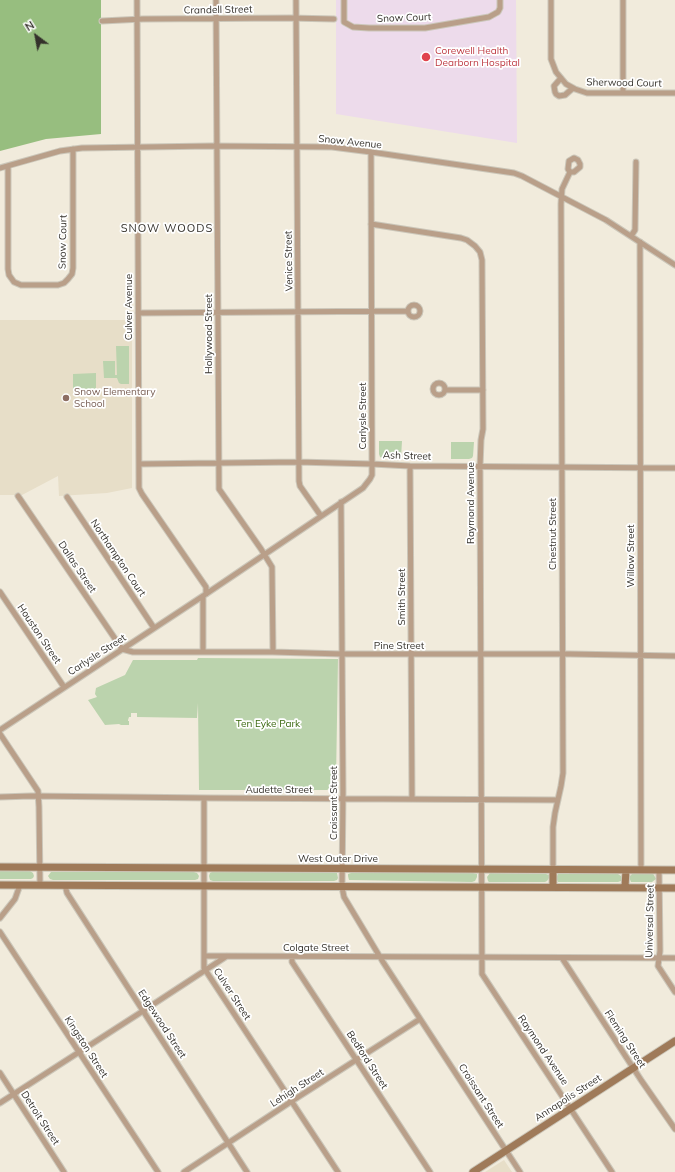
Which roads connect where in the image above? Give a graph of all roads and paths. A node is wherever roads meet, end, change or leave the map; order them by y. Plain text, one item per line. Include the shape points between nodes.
1 (137, 0) edge
2 (216, 0) edge
3 (296, 0) edge
4 (344, 0) edge
5 (500, 0) edge
6 (551, 0) edge
7 (623, 0) edge
8 (296, 18) junction
9 (216, 19) junction
10 (334, 19) dead end
11 (137, 20) junction
12 (102, 21) dead end
13 (561, 78) junction
14 (572, 88) junction
15 (623, 93) junction
16 (675, 93) edge
17 (217, 146) junction
18 (297, 147) junction
19 (137, 148) junction
20 (73, 149) junction
21 (371, 152) junction
22 (636, 162) dead end
23 (8, 166) junction
24 (0, 168) edge
25 (570, 172) dead end
26 (562, 197) junction
27 (371, 224) junction
28 (631, 236) junction
29 (640, 242) junction
30 (675, 265) edge
31 (298, 311) junction
32 (407, 311) dead end
33 (371, 312) junction
34 (138, 313) junction
35 (218, 313) junction
36 (445, 390) dead end
37 (483, 390) junction
38 (298, 462) junction
39 (139, 464) junction
40 (219, 464) junction
41 (372, 464) junction
42 (410, 466) junction
43 (480, 467) junction
44 (562, 467) junction
45 (640, 468) junction
46 (675, 468) edge
47 (18, 496) dead end
48 (67, 497) dead end
49 (341, 502) junction
50 (321, 516) junction
51 (264, 554) junction
52 (0, 592) edge
53 (205, 595) junction
54 (154, 628) junction
55 (122, 649) junction
56 (203, 652) junction
57 (273, 652) junction
58 (342, 654) junction
59 (563, 654) junction
60 (411, 655) junction
61 (480, 655) junction
62 (640, 656) junction
63 (675, 656) edge
64 (64, 687) junction
65 (0, 730) edge
66 (0, 734) edge
67 (39, 796) junction
68 (0, 797) edge
69 (204, 798) junction
70 (343, 798) junction
71 (412, 799) junction
72 (481, 799) junction
73 (558, 800) junction
74 (0, 868) edge
75 (39, 868) junction
76 (204, 869) junction
77 (343, 869) junction
78 (482, 870) junction
79 (553, 870) junction
80 (626, 870) junction
81 (641, 870) junction
82 (660, 870) junction
83 (675, 870) edge
84 (0, 885) edge
85 (20, 885) junction
86 (40, 885) junction
87 (65, 885) junction
88 (204, 885) junction
89 (342, 886) junction
90 (482, 887) junction
91 (553, 887) junction
92 (625, 887) junction
93 (660, 888) junction
94 (675, 888) edge
95 (0, 918) edge
96 (0, 932) edge
97 (204, 956) junction
98 (226, 956) junction
99 (292, 957) junction
100 (380, 957) junction
101 (482, 957) junction
102 (562, 958) junction
103 (659, 958) junction
104 (675, 958) edge
105 (206, 970) junction
106 (675, 992) edge
107 (143, 1011) junction
108 (420, 1019) junction
109 (675, 1041) edge
110 (79, 1053) junction
111 (356, 1060) junction
112 (634, 1068) junction
113 (0, 1073) edge
114 (14, 1094) junction
115 (292, 1101) junction
116 (0, 1103) edge
117 (570, 1109) junction
118 (675, 1129) edge
119 (228, 1143) junction
120 (506, 1151) junction
121 (64, 1172) edge
122 (158, 1172) edge
123 (184, 1172) edge
124 (247, 1172) edge
125 (338, 1172) edge
126 (430, 1172) edge
127 (473, 1172) edge
128 (520, 1172) edge
129 (612, 1172) edge

1 - 11 street, Culver Avenue
2 - 9 street, Hollywood Street
3 - 8 street, Venice Street
4 - 5 street, Snow Court via 344,22 353,27 425,28 489,17 498,12
6 - 13 street, Sherwood Court via 551,59
7 - 15 street
8 - 9 street, Crandell Street
8 - 10 street, Crandell Street
8 - 18 street, Venice Street
9 - 11 street, Crandell Street
9 - 17 street, Hollywood Street
11 - 12 street, Crandell Street
11 - 19 street, Culver Avenue
13 - 14 street, Sherwood Court
13 - 14 street via 554,86 556,94 565,95
14 - 15 street, Sherwood Court via 587,93
15 - 16 street, Sherwood Court
17 - 18 street, Snow Avenue
17 - 19 street, Snow Avenue
17 - 35 street, Hollywood Street
18 - 21 street, Snow Avenue via 332,147
18 - 31 street, Venice Street
19 - 20 street, Snow Avenue
19 - 34 street, Culver Avenue
20 - 23 street, Snow Avenue
20 - 23 street, Snow Court via 73,268 68,279 58,286 21,285 14,282 9,275
21 - 26 street, Snow Avenue via 514,173
21 - 27 street, Carlysle Street
22 - 28 street via 635,230
23 - 24 street, Snow Avenue
25 - 26 street, Chestnut Street via 562,189
26 - 28 street, Snow Avenue
26 - 44 street, Chestnut Street
27 - 33 street, Carlysle Street
27 - 37 street, Raymond Avenue via 461,238 471,242 478,249 483,264
28 - 29 street, Snow Avenue
29 - 30 street, Snow Avenue
29 - 45 street, Willow Street
31 - 33 street
31 - 35 street
31 - 38 street, Venice Street
32 - 33 street
33 - 41 street, Carlysle Street
34 - 35 street
34 - 39 street, Culver Avenue
35 - 40 street, Hollywood Street
36 - 37 street
37 - 43 street, Raymond Avenue
38 - 40 street, Ash Street
38 - 41 street, Ash Street
38 - 50 street, Venice Street via 300,486
39 - 40 street, Ash Street
39 - 53 street, Culver Avenue via 139,488 142,494 206,587
40 - 51 street, Hollywood Street via 219,489
41 - 42 street, Ash Street
41 - 49 street, Carlysle Street via 372,475 367,484
42 - 43 street, Ash Street
42 - 60 street, Smith Street
43 - 44 street, Ash Street
43 - 61 street, Raymond Avenue
44 - 45 street, Ash Street
44 - 59 street, Chestnut Street
45 - 46 street, Ash Street
45 - 62 street, Willow Street
47 - 55 street, Dallas Street
48 - 54 street, Northampton Court
49 - 50 street, Carlysle Street
49 - 58 street, Croissant Street
50 - 51 street, Carlysle Street
51 - 53 street, Carlysle Street
51 - 57 street, Hollywood Street via 272,571
52 - 64 street, Houston Street
53 - 54 street, Carlysle Street
53 - 56 street, Culver Avenue
54 - 55 street, Carlysle Street
55 - 56 street, Pine Street via 133,652
55 - 64 street, Carlysle Street
56 - 57 street, Pine Street
57 - 58 street, Pine Street
58 - 60 street, Pine Street
58 - 70 street, Croissant Street
59 - 61 street, Pine Street
59 - 62 street, Pine Street
59 - 73 street, Chestnut Street via 563,773
60 - 61 street, Pine Street
60 - 71 street, Smith Street
61 - 72 street, Raymond Avenue
62 - 63 street, Pine Street
62 - 81 street, Willow Street
64 - 65 street, Carlysle Street
66 - 67 street
67 - 68 street, Audette Street
67 - 69 street, Audette Street
67 - 75 street
69 - 70 street, Audette Street
69 - 76 street, Culver Street
70 - 71 street, Audette Street
70 - 77 street, Croissant Street
71 - 72 street, Audette Street
72 - 73 street, Audette Street
72 - 78 street, Raymond Avenue
73 - 79 street, Chestnut Street via 553,827
74 - 75 main road, West Outer Drive
75 - 76 main road, West Outer Drive
75 - 86 street
76 - 77 main road, West Outer Drive
76 - 88 street, Culver Street
77 - 78 main road, West Outer Drive
77 - 89 street, Croissant Street
78 - 79 main road, West Outer Drive
78 - 90 street, Raymond Avenue
79 - 80 main road, West Outer Drive
79 - 91 main road
80 - 81 main road, West Outer Drive
80 - 92 main road
81 - 82 main road, West Outer Drive
82 - 83 main road, West Outer Drive
82 - 93 street, Universal Street
84 - 85 main road
85 - 86 main road
85 - 95 street via 15,899
86 - 87 main road
87 - 88 main road
87 - 107 street, Edgewood Street via 67,893
88 - 89 main road
88 - 97 street, Culver Street
89 - 90 main road
89 - 100 street, Croissant Street via 344,897
90 - 91 main road
90 - 101 street, Raymond Avenue
91 - 92 main road
92 - 93 main road
93 - 94 main road
93 - 103 street, Universal Street
96 - 110 street, Kingston Street
97 - 98 street, Colgate Street
97 - 105 street, Culver Street
98 - 99 street, Colgate Street
98 - 105 street
99 - 100 street, Colgate Street
99 - 111 street, Bedford Street via 292,962
100 - 101 street, Colgate Street
100 - 108 street, Croissant Street
101 - 102 street, Colgate Street
101 - 117 street, Raymond Avenue via 483,976
102 - 103 street, Colgate Street
102 - 112 street, Fleming Street
103 - 104 street, Colgate Street
103 - 106 street, Universal Street via 658,966
105 - 107 street
105 - 115 street, Culver Street
107 - 110 street
107 - 119 street, Edgewood Street
108 - 111 street, Lehigh Street
108 - 120 street, Croissant Street
109 - 112 main road, Annapolis Street
110 - 114 street
110 - 122 street, Kingston Street
111 - 115 street, Lehigh Street
111 - 126 street, Bedford Street
112 - 117 main road, Annapolis Street
112 - 118 street, Fleming Street
113 - 114 street, Detroit Street
114 - 116 street
114 - 121 street, Detroit Street
115 - 119 street, Lehigh Street
115 - 125 street, Culver Street
117 - 120 main road, Annapolis Street
117 - 129 street, Raymond Avenue
119 - 123 street, Lehigh Street
119 - 124 street, Edgewood Street
120 - 127 main road, Annapolis Street
120 - 128 street, Croissant Street

